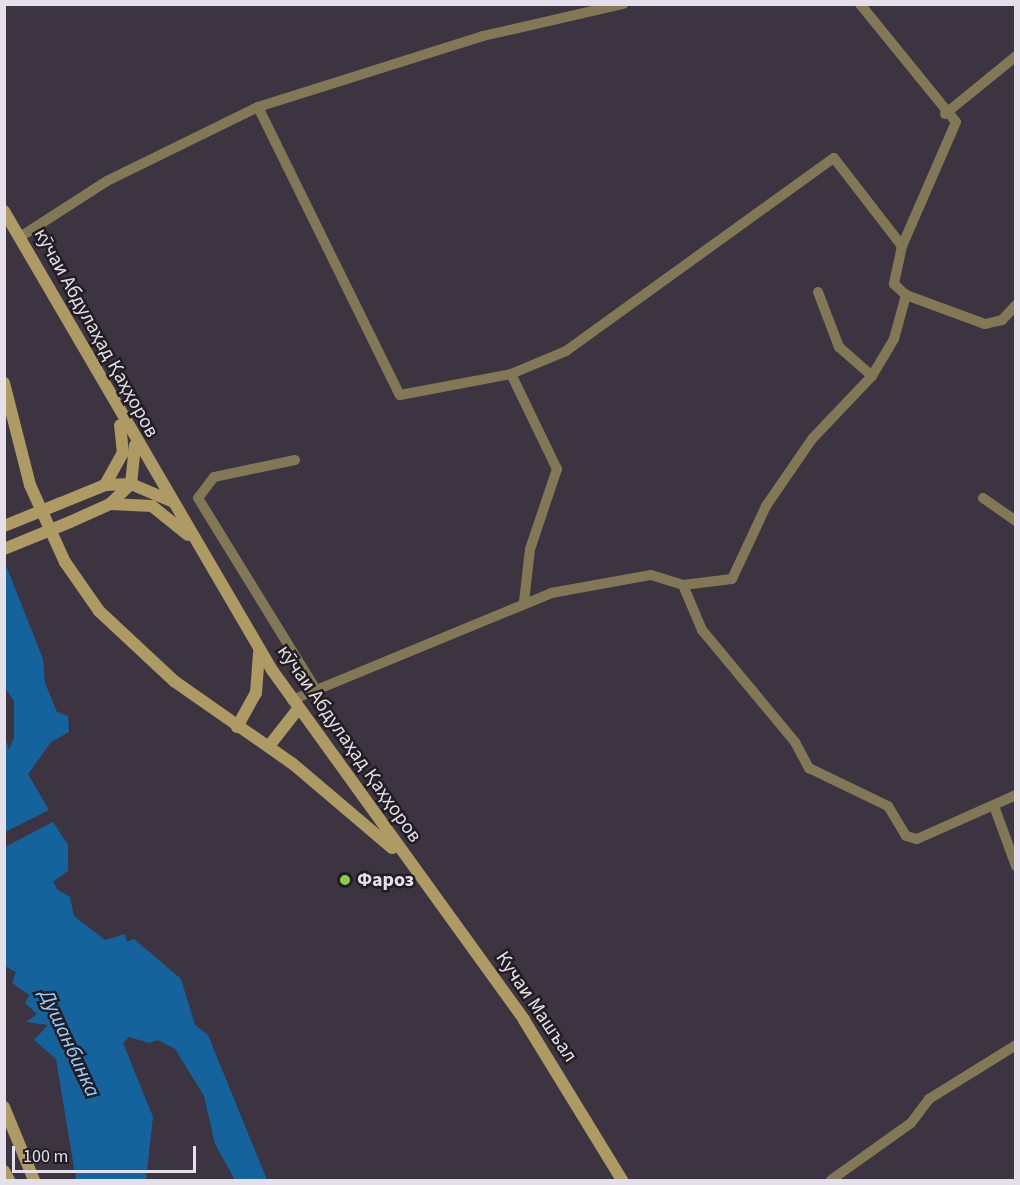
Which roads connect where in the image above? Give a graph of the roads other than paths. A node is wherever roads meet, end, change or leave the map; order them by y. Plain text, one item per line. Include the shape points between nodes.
1 (623, 4) edge
2 (860, 4) edge
3 (1016, 56) edge
4 (258, 107) junction
5 (945, 114) junction
6 (4, 211) edge
7 (20, 237) junction
8 (902, 246) junction
9 (818, 292) dead end
10 (906, 295) junction
11 (1016, 305) edge
12 (511, 374) junction
13 (872, 376) junction
14 (4, 383) edge
15 (111, 401) junction
16 (134, 443) junction
17 (295, 460) dead end
18 (131, 484) junction
19 (105, 485) junction
20 (983, 498) dead end
21 (174, 503) junction
22 (110, 504) junction
23 (1016, 521) edge
24 (4, 526) edge
25 (4, 549) edge
26 (200, 550) junction
27 (683, 585) junction
28 (524, 602) junction
29 (258, 646) junction
30 (315, 688) junction
31 (295, 704) junction
32 (237, 727) junction
33 (268, 746) junction
34 (1016, 795) edge
35 (994, 806) junction
36 (408, 863) junction
37 (1016, 866) edge
38 (1016, 1045) edge
39 (4, 1107) edge
40 (4, 1171) edge
41 (9, 1180) edge
42 (34, 1180) edge
43 (622, 1180) edge
44 (831, 1180) edge

1 - 4 street via 483,36
2 - 5 street
3 - 5 street
4 - 7 street via 107,182
4 - 12 street via 395,391 408,395
5 - 8 street via 956,122 953,136
6 - 7 main road, кӯчаи Абдулаҳад Қаҳҳоров
7 - 15 main road, кӯчаи Абдулаҳад Қаҳҳоров
8 - 10 street via 893,279
8 - 12 street via 834,158 566,351
9 - 13 street via 839,347
10 - 11 street via 985,324 1002,320
10 - 13 street via 894,339
12 - 28 street via 557,469 530,549
13 - 27 street via 812,439 766,506 738,574 724,581
14 - 32 main road, кӯчаи Абдулаҳад Қаҳҳоров via 30,485 65,562 99,612 135,649
15 - 16 main road, кӯчаи Абдулаҳад Қаҳҳоров
15 - 19 main road via 123,453
16 - 18 main road
16 - 21 main road, кӯчаи Абдулаҳад Қаҳҳоров
17 - 30 street via 214,477 198,498
18 - 19 main road
18 - 21 main road
18 - 22 main road
19 - 24 main road, bridge
20 - 23 street
21 - 26 main road, кӯчаи Абдулаҳад Қаҳҳоров
22 - 25 main road, bridge
22 - 26 main road via 152,506
26 - 29 main road, кӯчаи Абдулаҳад Қаҳҳоров
27 - 28 street via 651,575
27 - 35 street via 702,630 795,742 809,768 888,806 911,839
28 - 30 street
29 - 31 main road, кӯчаи Абдулаҳад Қаҳҳоров
29 - 32 main road via 255,693
30 - 31 street
31 - 33 main road
31 - 36 main road, кӯчаи Абдулаҳад Қаҳҳоров
32 - 33 main road, кӯчаи Абдулаҳад Қаҳҳоров
33 - 36 main road, кӯчаи Абдулаҳад Қаҳҳоров
34 - 35 street
35 - 37 street
36 - 43 main road, Кучаи Машъал via 524,1020
38 - 44 street via 929,1099 911,1123
39 - 42 main road
40 - 41 main road

